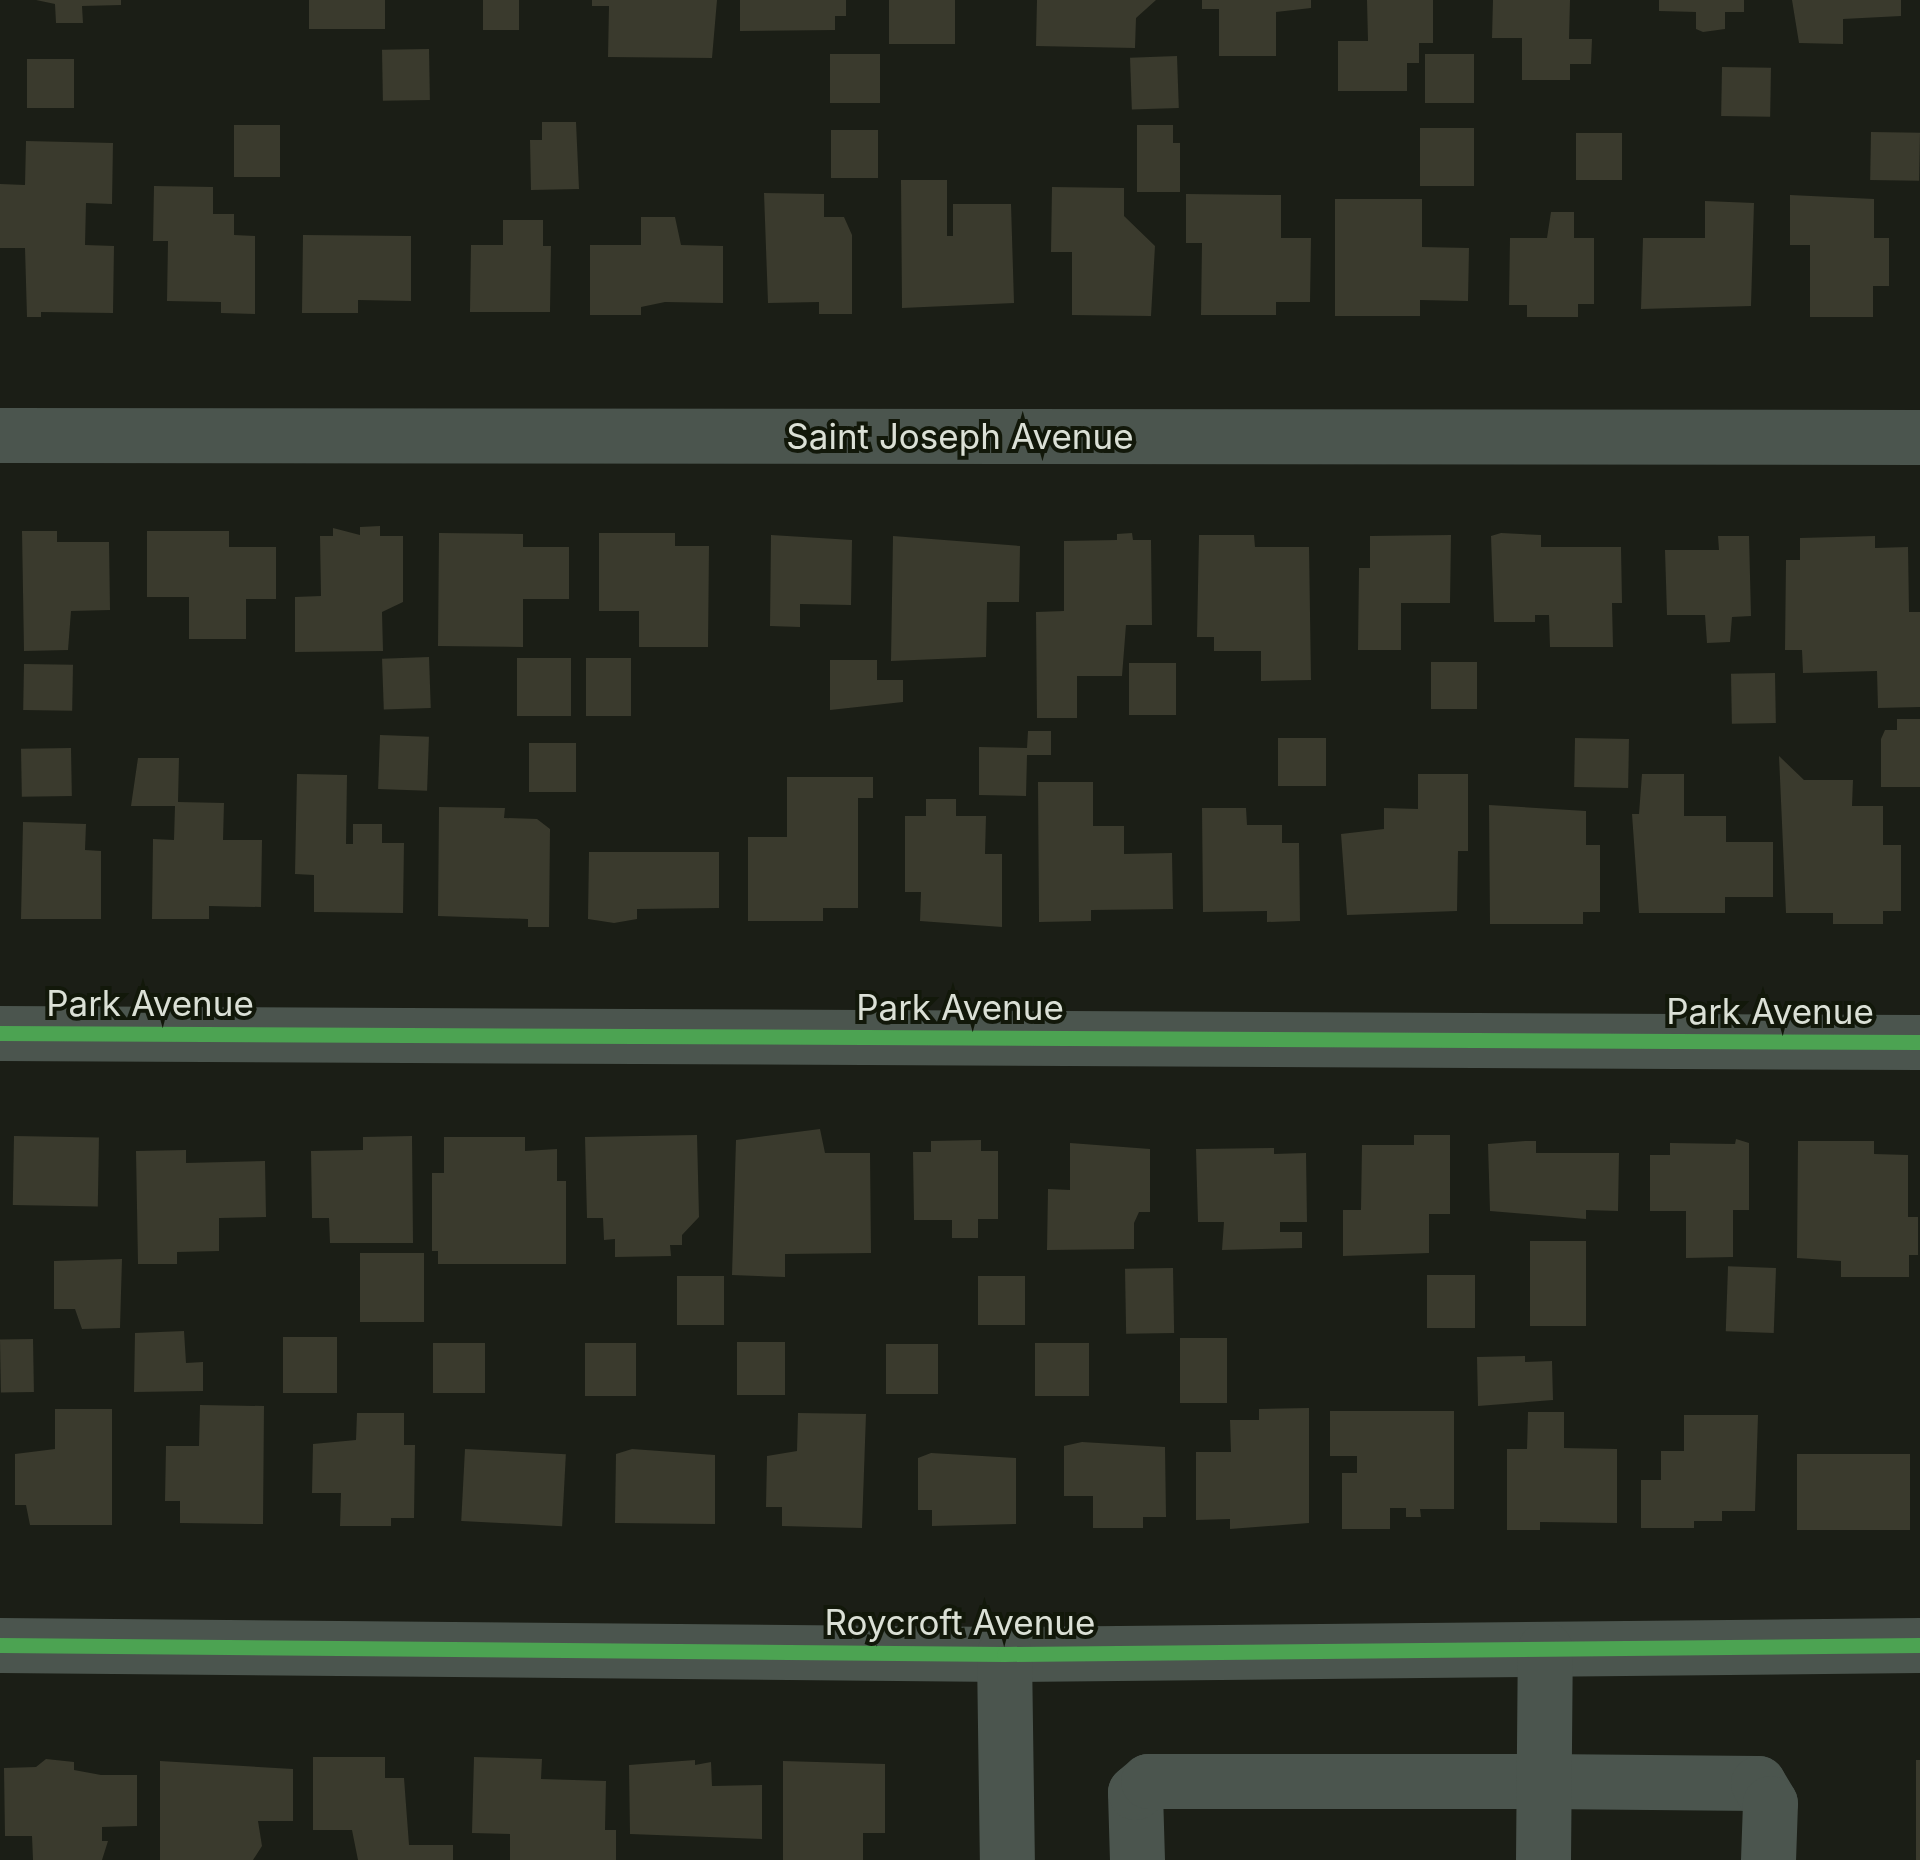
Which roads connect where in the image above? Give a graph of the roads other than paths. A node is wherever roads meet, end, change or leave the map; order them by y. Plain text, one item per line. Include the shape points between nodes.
1 (0, 435) edge
2 (1920, 438) edge
3 (0, 1033) edge
4 (1920, 1042) edge
5 (0, 1645) edge
6 (1920, 1645) edge
7 (1545, 1648) junction
8 (1004, 1654) junction
9 (1543, 1781) junction
10 (1007, 1860) edge
11 (1137, 1860) edge
12 (1543, 1860) edge
13 (1768, 1860) edge

1 - 2 street, Saint Joseph Avenue
3 - 4 street, Park Avenue
5 - 8 street, Roycroft Avenue
6 - 7 street, Roycroft Avenue
7 - 8 street, Roycroft Avenue
7 - 9 street
8 - 10 street
9 - 11 street via 1148,1781 1135,1792
9 - 12 street
9 - 13 street via 1758,1783 1770,1803

